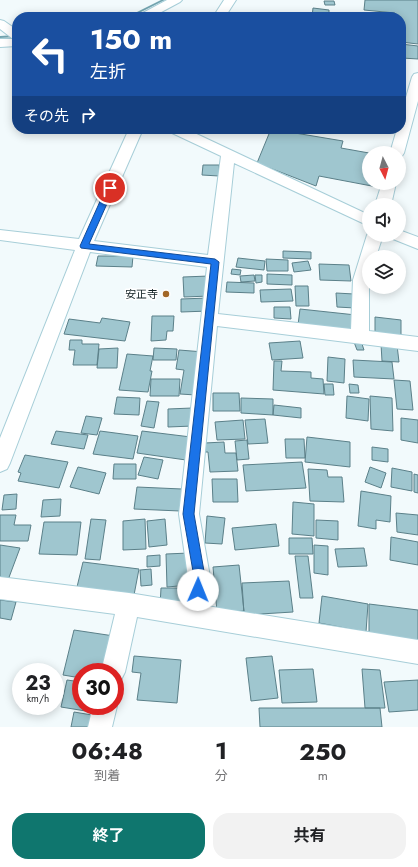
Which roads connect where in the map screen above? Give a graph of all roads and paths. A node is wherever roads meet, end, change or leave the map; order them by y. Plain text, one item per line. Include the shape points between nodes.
1 (176, 0) edge
2 (230, 0) edge
3 (153, 12) edge
4 (222, 12) edge
5 (12, 42) edge
6 (0, 43) edge
7 (418, 77) edge
8 (409, 107) edge
9 (406, 118) edge
10 (134, 134) edge
11 (186, 134) edge
12 (402, 134) edge
13 (399, 146) edge
14 (228, 154) junction
15 (362, 218) edge
16 (0, 235) edge
17 (406, 238) edge
18 (373, 242) edge
19 (418, 243) edge
20 (84, 246) junction
21 (215, 262) junction
22 (209, 319) junction
23 (360, 337) junction
24 (418, 344) edge
25 (0, 463) edge
26 (0, 588) edge
27 (129, 604) junction
28 (194, 616) junction
29 (418, 652) edge
30 (115, 663) edge
31 (103, 715) edge
32 (100, 727) edge

1 - 3 street
2 - 4 street
5 - 6 street
7 - 8 street
8 - 9 street
10 - 20 street
11 - 14 street
12 - 13 street
14 - 15 street
14 - 21 street
16 - 20 street
17 - 19 street
18 - 23 street via 361,280
20 - 21 street
20 - 25 street
21 - 22 street
22 - 23 street
22 - 28 street via 189,514 199,577
23 - 24 street
26 - 27 street
27 - 28 street
27 - 30 street
28 - 29 street
31 - 32 street

